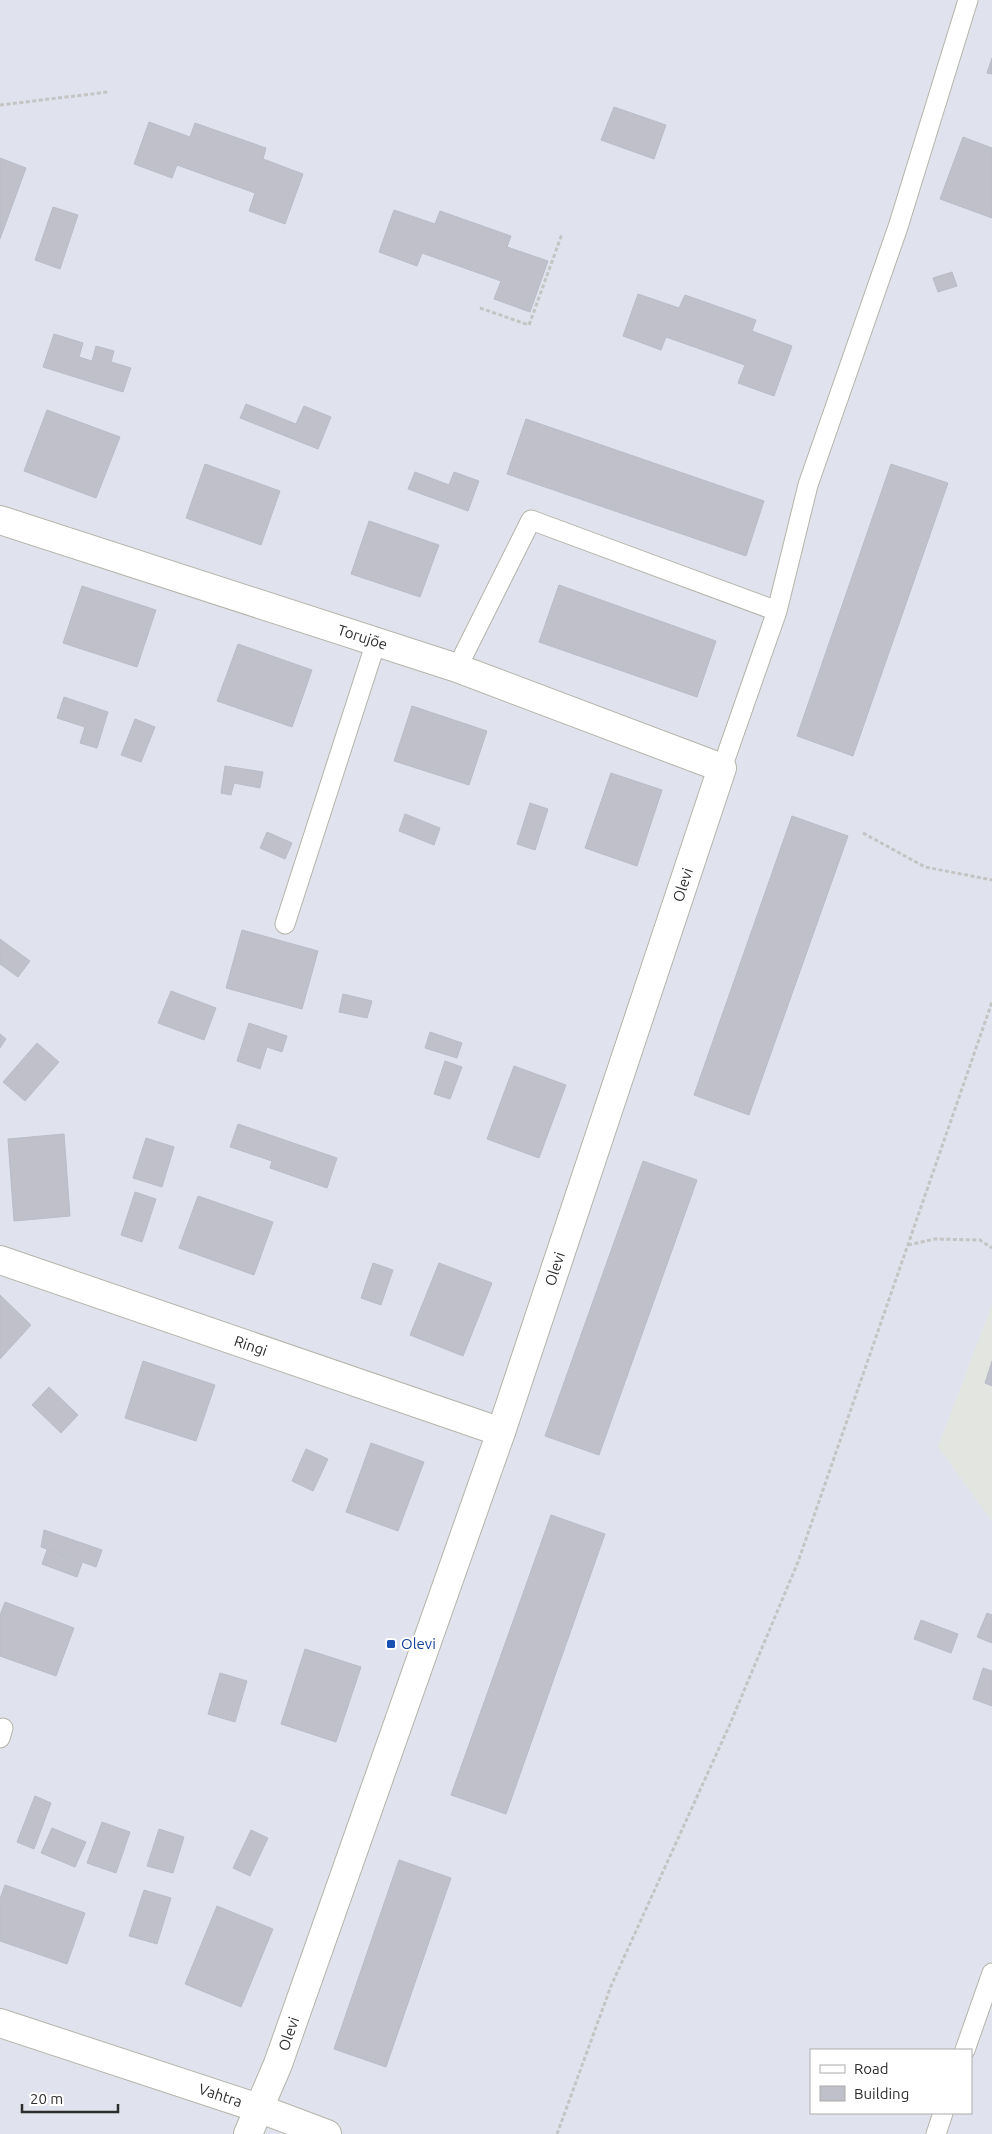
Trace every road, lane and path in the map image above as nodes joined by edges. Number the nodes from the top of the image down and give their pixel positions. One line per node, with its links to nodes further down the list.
1 (968, 0): 7 (lane)
2 (108, 92): 3 (path)
3 (0, 105)
4 (562, 234): 5 (path)
5 (480, 308)
6 (0, 520): 8 (street, Torujõe)
7 (777, 611): 9 (lane); 10 (lane)
8 (376, 642): 9 (street, Torujõe); 13 (lane)
9 (457, 668): 10 (street, Torujõe)
10 (722, 768): 18 (street, Olevi)
11 (863, 833): 12 (path)
12 (992, 880)
13 (285, 924)
14 (992, 1002): 15 (path)
15 (908, 1245): 16 (path); 26 (path)
16 (992, 1248)
17 (0, 1260): 18 (street, Ringi)
18 (501, 1432): 22 (street, Olevi)
19 (992, 1973): 21 (lane)
20 (0, 2023): 22 (street, Vahtra)
21 (965, 2049)
22 (258, 2108): 24 (street, Olevi); 25 (street, Vahtra)
23 (943, 2114): 27 (lane)
24 (248, 2134)
25 (327, 2134)
26 (556, 2134)
27 (936, 2134)

